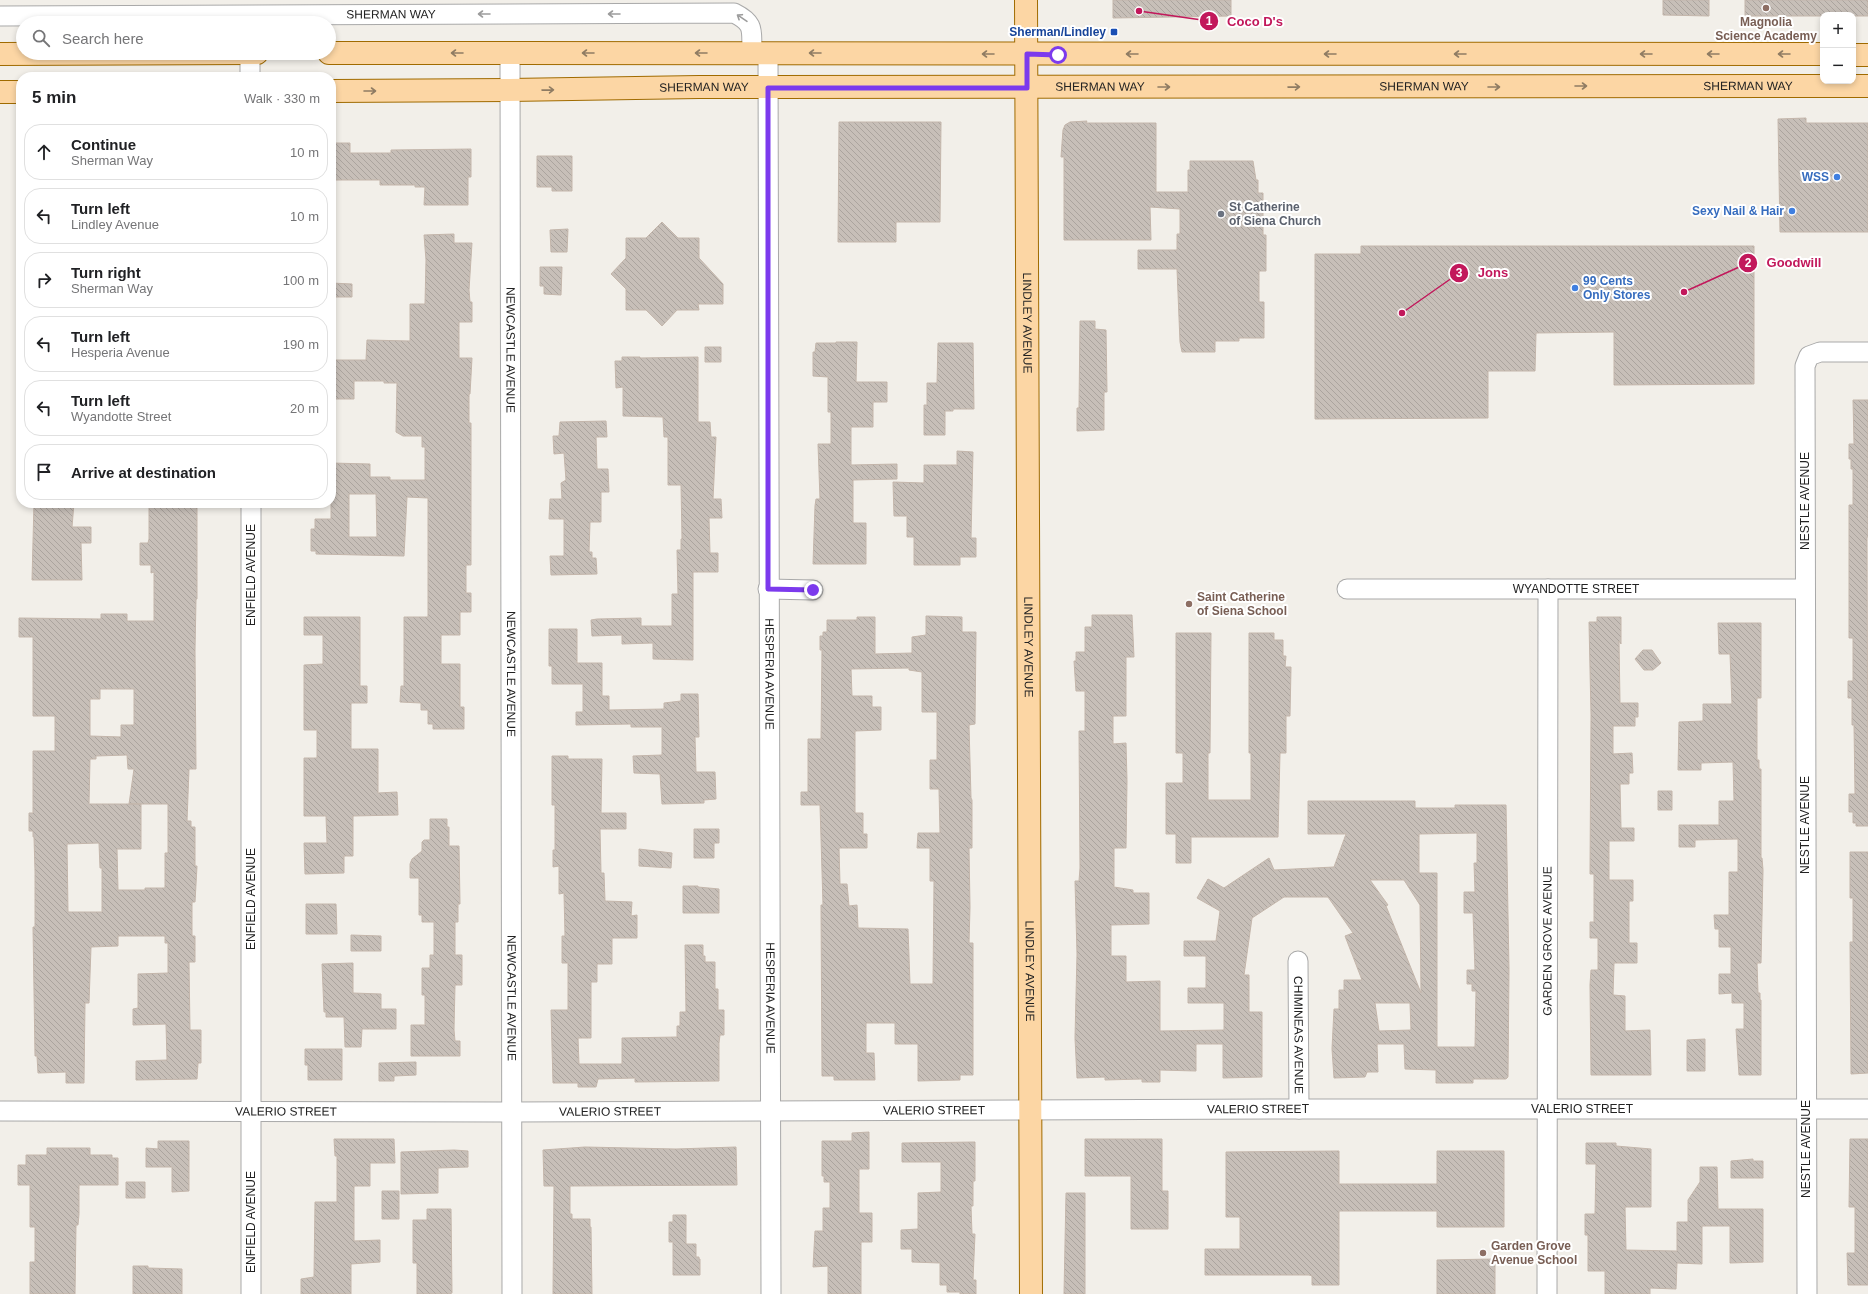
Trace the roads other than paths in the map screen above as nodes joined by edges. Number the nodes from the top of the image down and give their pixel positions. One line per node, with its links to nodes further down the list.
1 (1026, 0): 8 (main road, LINDLEY AVENUE)
2 (0, 16): 5 (street, SHERMAN WAY, one-way to 2)
3 (336, 52): 4 (main road, one-way to 3)
4 (510, 53): 5 (main road, one-way to 4); 17 (street, NEWCASTLE AVENUE)
5 (760, 53): 8 (main road, one-way to 5); 15 (street, HESPERIA AVENUE)
6 (0, 54): 7 (main road)
7 (16, 54)
8 (1027, 54): 9 (main road, one-way to 8); 16 (main road, LINDLEY AVENUE)
9 (1820, 54)
10 (1856, 55): 11 (main road)
11 (1868, 55)
12 (250, 60): 13 (street)
13 (250, 72)
14 (1868, 86): 16 (main road, SHERMAN WAY, one-way to 14)
15 (768, 88): 16 (main road, SHERMAN WAY); 17 (main road, SHERMAN WAY, one-way to 15); 25 (street, HESPERIA AVENUE)
16 (1027, 88): 33 (main road, LINDLEY AVENUE)
17 (509, 90): 18 (main road, SHERMAN WAY, one-way to 17); 37 (street, NEWCASTLE AVENUE)
18 (336, 91)
19 (0, 92): 20 (main road)
20 (16, 92)
21 (1868, 352): 24 (street, NESTLE AVENUE)
22 (251, 508): 35 (street, ENFIELD AVENUE)
23 (1548, 588): 24 (street, WYANDOTTE STREET); 26 (street, WYANDOTTE STREET); 30 (street, GARDEN GROVE AVENUE)
24 (1805, 588): 31 (street, NESTLE AVENUE)
25 (768, 589): 27 (street); 36 (street, HESPERIA AVENUE)
26 (1347, 589)
27 (813, 590)
28 (1298, 961): 29 (street, CHIMINEAS AVENUE)
29 (1299, 1109): 30 (street, VALERIO STREET); 33 (street, VALERIO STREET)
30 (1547, 1109): 31 (street, VALERIO STREET); 42 (street, GARDEN GROVE AVENUE)
31 (1806, 1109): 32 (street, VALERIO STREET); 43 (street, NESTLE AVENUE)
32 (1868, 1109)
33 (1030, 1110): 36 (street, VALERIO STREET); 41 (main road, LINDLEY AVENUE)
34 (0, 1111): 35 (street, VALERIO STREET)
35 (251, 1111): 37 (street, VALERIO STREET); 38 (street, ENFIELD AVENUE)
36 (770, 1111): 37 (street, VALERIO STREET); 40 (street, HESPERIA AVENUE)
37 (511, 1112): 39 (street, NEWCASTLE AVENUE)
38 (251, 1294)
39 (512, 1294)
40 (771, 1294)
41 (1031, 1294)
42 (1547, 1294)
43 (1807, 1294)

